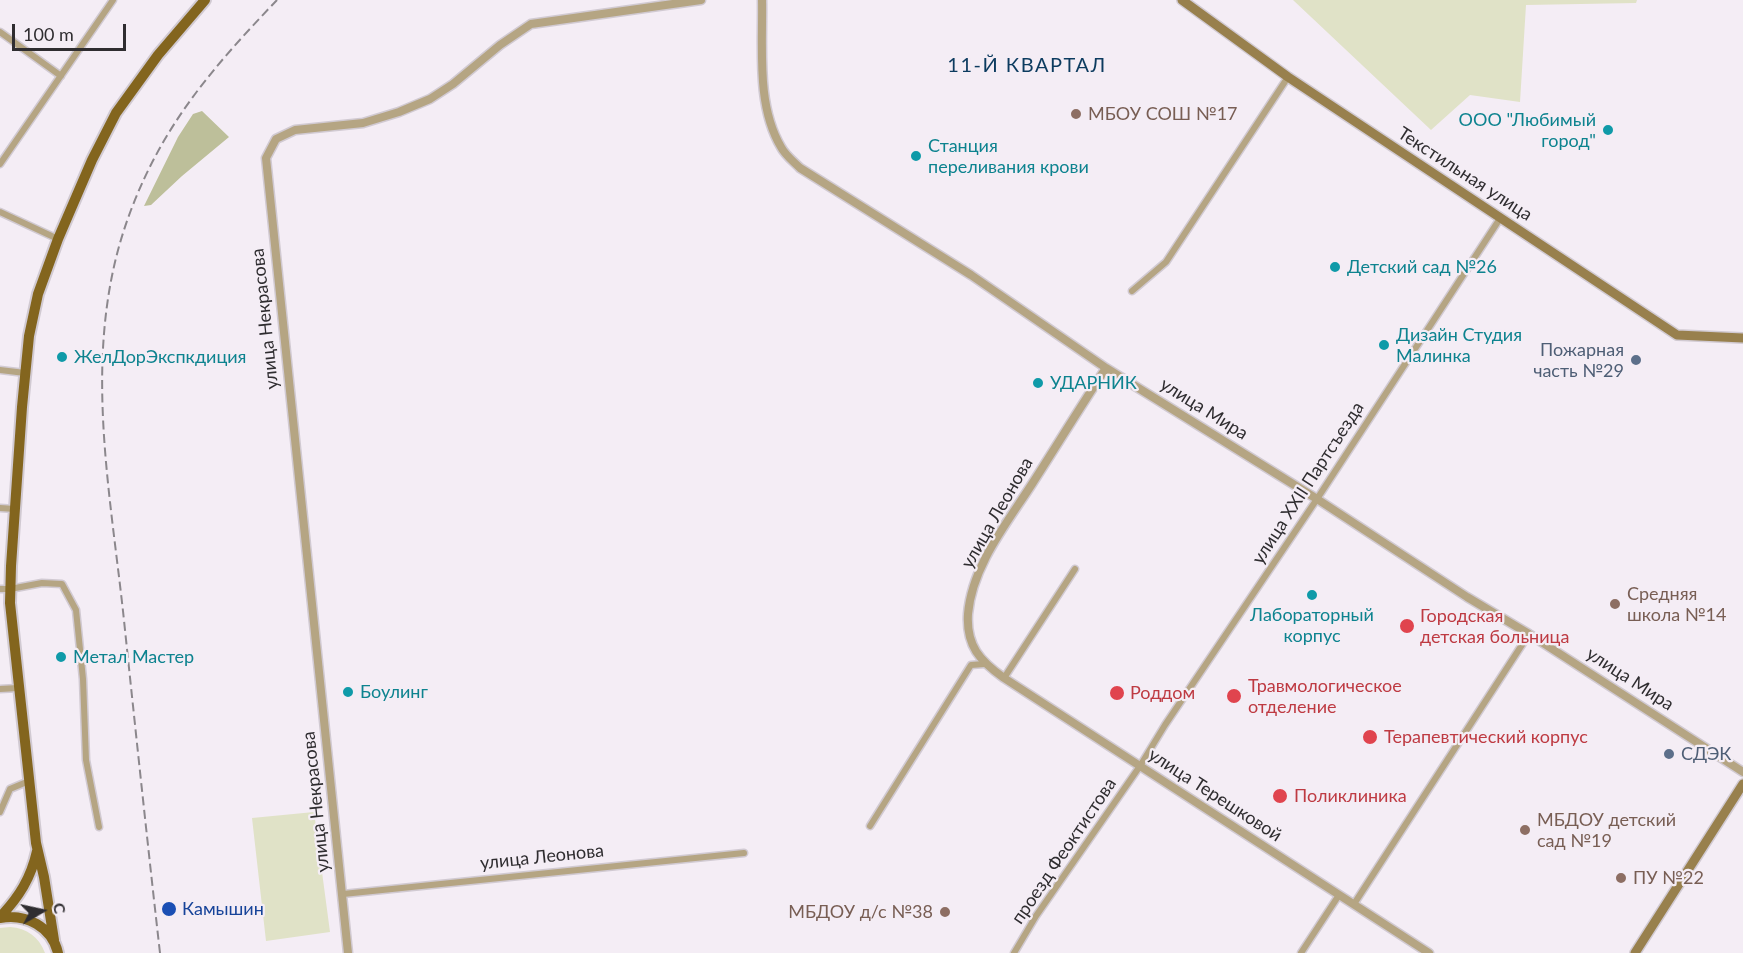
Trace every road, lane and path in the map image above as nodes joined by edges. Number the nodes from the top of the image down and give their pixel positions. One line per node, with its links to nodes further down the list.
1 (113, 0): 7 (street)
2 (205, 0): 12 (main road)
3 (701, 0): 37 (street, улица Некрасова)
4 (762, 0): 15 (street, улица Мира)
5 (1182, 0): 8 (main road, Текстильная улица)
6 (0, 32): 7 (street)
7 (61, 76): 9 (street)
8 (1288, 77): 11 (main road, Текстильная улица); 13 (street)
9 (0, 164)
10 (0, 212): 12 (street)
11 (1501, 217): 14 (main road, Текстильная улица); 18 (street, улица XXII Партсъезда)
12 (58, 239): 17 (main road)
13 (1132, 291)
14 (1743, 338)
15 (1106, 368): 18 (street, улица Мира); 24 (street, улица Леонова)
16 (0, 370): 17 (street)
17 (25, 373): 20 (main road)
18 (1317, 499): 23 (street, улица Мира); 28 (street, улица XXII Партсъезда)
19 (0, 508): 20 (street)
20 (15, 509): 22 (main road)
21 (1075, 569): 25 (street)
22 (5, 589): 26 (main road); 34 (street)
23 (1529, 634): 29 (street, улица Мира); 39 (street)
24 (984, 664): 25 (street, улица Терешковой); 33 (street)
25 (1004, 678): 28 (street, улица Терешковой)
26 (18, 688): 27 (street); 30 (main road)
27 (0, 689)
28 (1140, 766): 38 (street, улица Терешковой); 43 (street, проезд Феоктистова)
29 (1743, 772)
30 (29, 781): 32 (street); 35 (main road)
31 (1743, 784): 46 (main road)
32 (0, 812)
33 (870, 826)
34 (99, 827)
35 (37, 851): 40 (main road); 41 (main road)
36 (744, 853): 37 (street, улица Леонова)
37 (343, 894): 42 (street, улица Некрасова)
38 (1339, 895): 39 (street, улица Терешковой); 44 (street)
39 (1354, 904): 45 (street, улица Терешковой)
40 (0, 918): 41 (main road)
41 (57, 948)
42 (348, 953)
43 (1014, 953)
44 (1301, 953)
45 (1429, 953)
46 (1635, 953)

